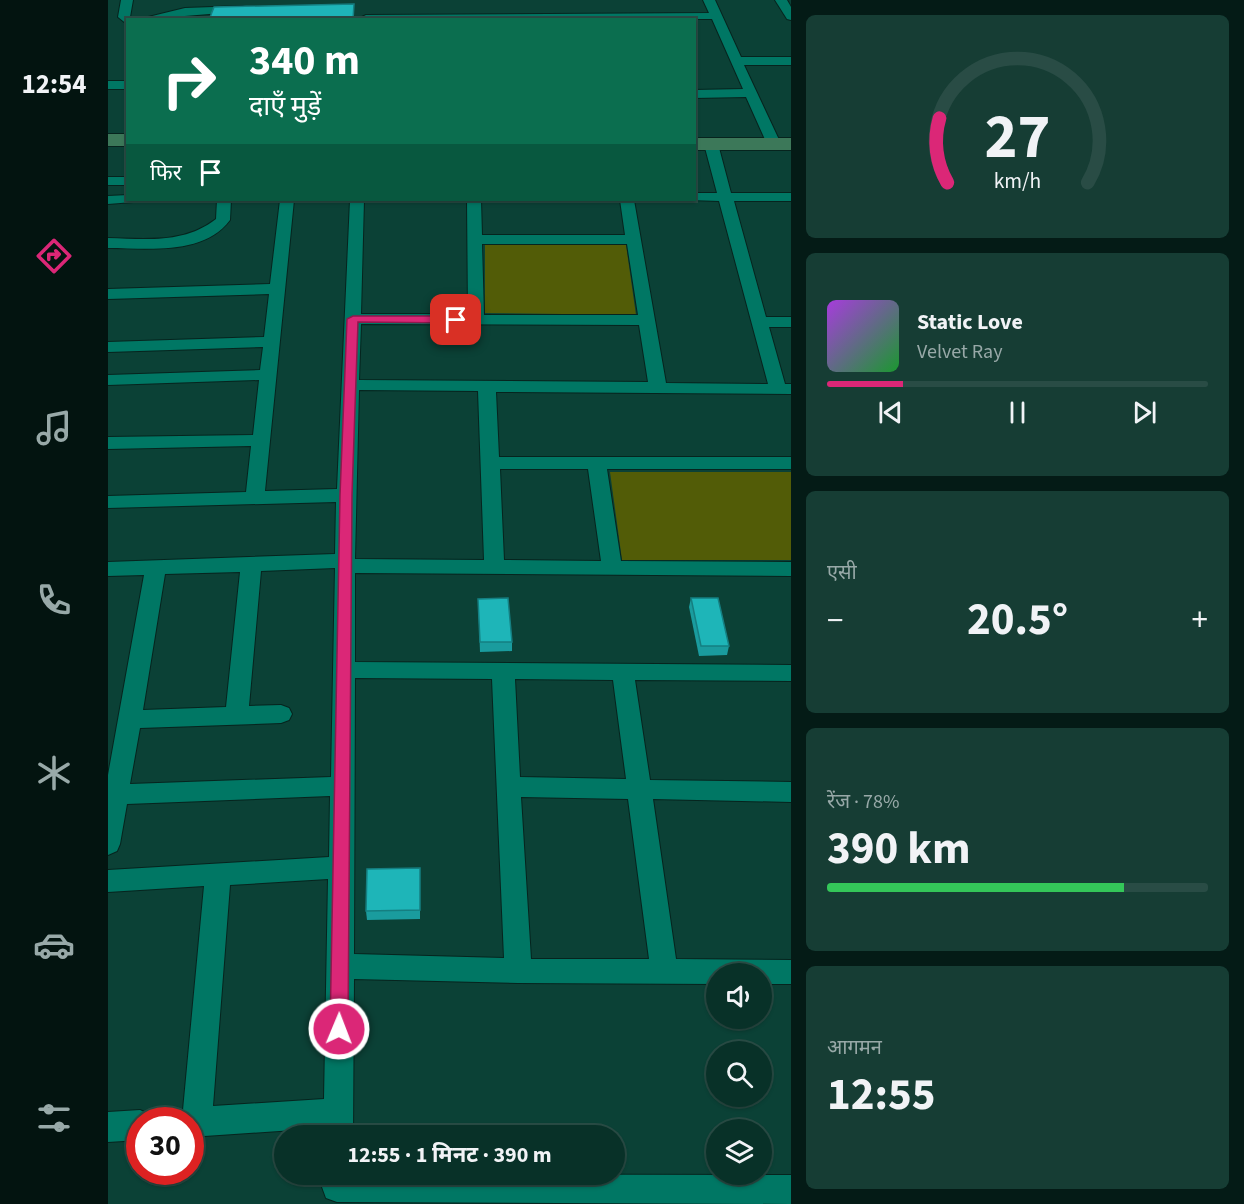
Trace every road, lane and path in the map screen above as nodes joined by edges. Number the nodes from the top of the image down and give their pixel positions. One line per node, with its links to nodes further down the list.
1 (127, 0): 17 (street)
2 (165, 0): 9 (street)
3 (709, 0): 10 (street)
4 (781, 0): 11 (street)
5 (239, 4): 6 (street); 8 (street)
6 (201, 5): 9 (street)
7 (356, 7): 13 (street)
8 (258, 8)
9 (159, 16): 12 (street)
10 (716, 16): 16 (street); 18 (street)
11 (791, 17)
12 (150, 18)
13 (366, 18)
14 (446, 18): 15 (street)
15 (500, 18): 16 (street)
16 (642, 18)
17 (124, 23)
18 (736, 61): 19 (street); 22 (street)
19 (791, 61)
20 (108, 85): 21 (street)
21 (126, 85)
22 (751, 93): 23 (street); 27 (street)
23 (696, 94)
24 (108, 140): 25 (street)
25 (126, 140)
26 (703, 144): 27 (street); 31 (street)
27 (782, 144)
28 (108, 181): 29 (street)
29 (126, 181)
30 (696, 197): 31 (street)
31 (725, 197): 32 (street); 48 (street)
32 (791, 197)
33 (126, 199): 34 (street)
34 (108, 200)
35 (224, 201): 42 (street)
36 (287, 201): 43 (street)
37 (357, 201): 45 (street)
38 (474, 201): 40 (street)
39 (627, 201): 41 (street)
40 (475, 239): 41 (street); 46 (street)
41 (634, 240): 47 (street)
42 (108, 243)
43 (277, 289): 44 (street); 50 (street)
44 (108, 294)
45 (353, 319): 46 (street); 54 (street)
46 (476, 320): 47 (street)
47 (647, 320): 56 (street)
48 (759, 322): 49 (street); 57 (street)
49 (791, 322)
50 (272, 342): 51 (street); 52 (street)
51 (108, 347)
52 (268, 375): 53 (street); 58 (street)
53 (108, 380)
54 (350, 385): 55 (street); 63 (street)
55 (487, 386): 56 (street); 60 (street)
56 (658, 388): 57 (street)
57 (784, 389)
58 (261, 440): 59 (street); 64 (street)
59 (108, 443)
60 (490, 463): 61 (street); 69 (street)
61 (597, 463): 62 (street); 70 (street)
62 (791, 463)
63 (346, 495): 64 (street); 67 (street)
64 (255, 498): 65 (street)
65 (108, 502)
66 (251, 564): 67 (street); 68 (street); 78 (street)
67 (345, 564): 69 (street); 73 (street)
68 (156, 567): 71 (street); 79 (street)
69 (494, 567): 70 (street)
70 (612, 568): 72 (street)
71 (108, 569)
72 (791, 569)
73 (344, 670): 74 (street); 80 (street)
74 (503, 671): 75 (street); 81 (street)
75 (623, 672): 76 (street); 82 (street)
76 (791, 674)
77 (281, 714): 78 (street)
78 (237, 715): 79 (street)
79 (130, 718): 84 (street)
80 (343, 786): 84 (street); 86 (street)
81 (509, 787): 82 (street); 90 (street)
82 (639, 790): 83 (street); 91 (street)
83 (791, 792)
84 (113, 794): 85 (street)
85 (108, 844)
86 (342, 867): 87 (street); 89 (street)
87 (218, 874): 88 (street); 93 (street)
88 (108, 881)
89 (340, 966): 90 (street); 95 (street)
90 (518, 970): 91 (street)
91 (664, 971): 92 (street)
92 (791, 972)
93 (195, 1107)
94 (204, 1122): 95 (street)
95 (338, 1124)
96 (126, 1126): 97 (street)
97 (108, 1127)
98 (337, 1189): 99 (street)
99 (791, 1190)

